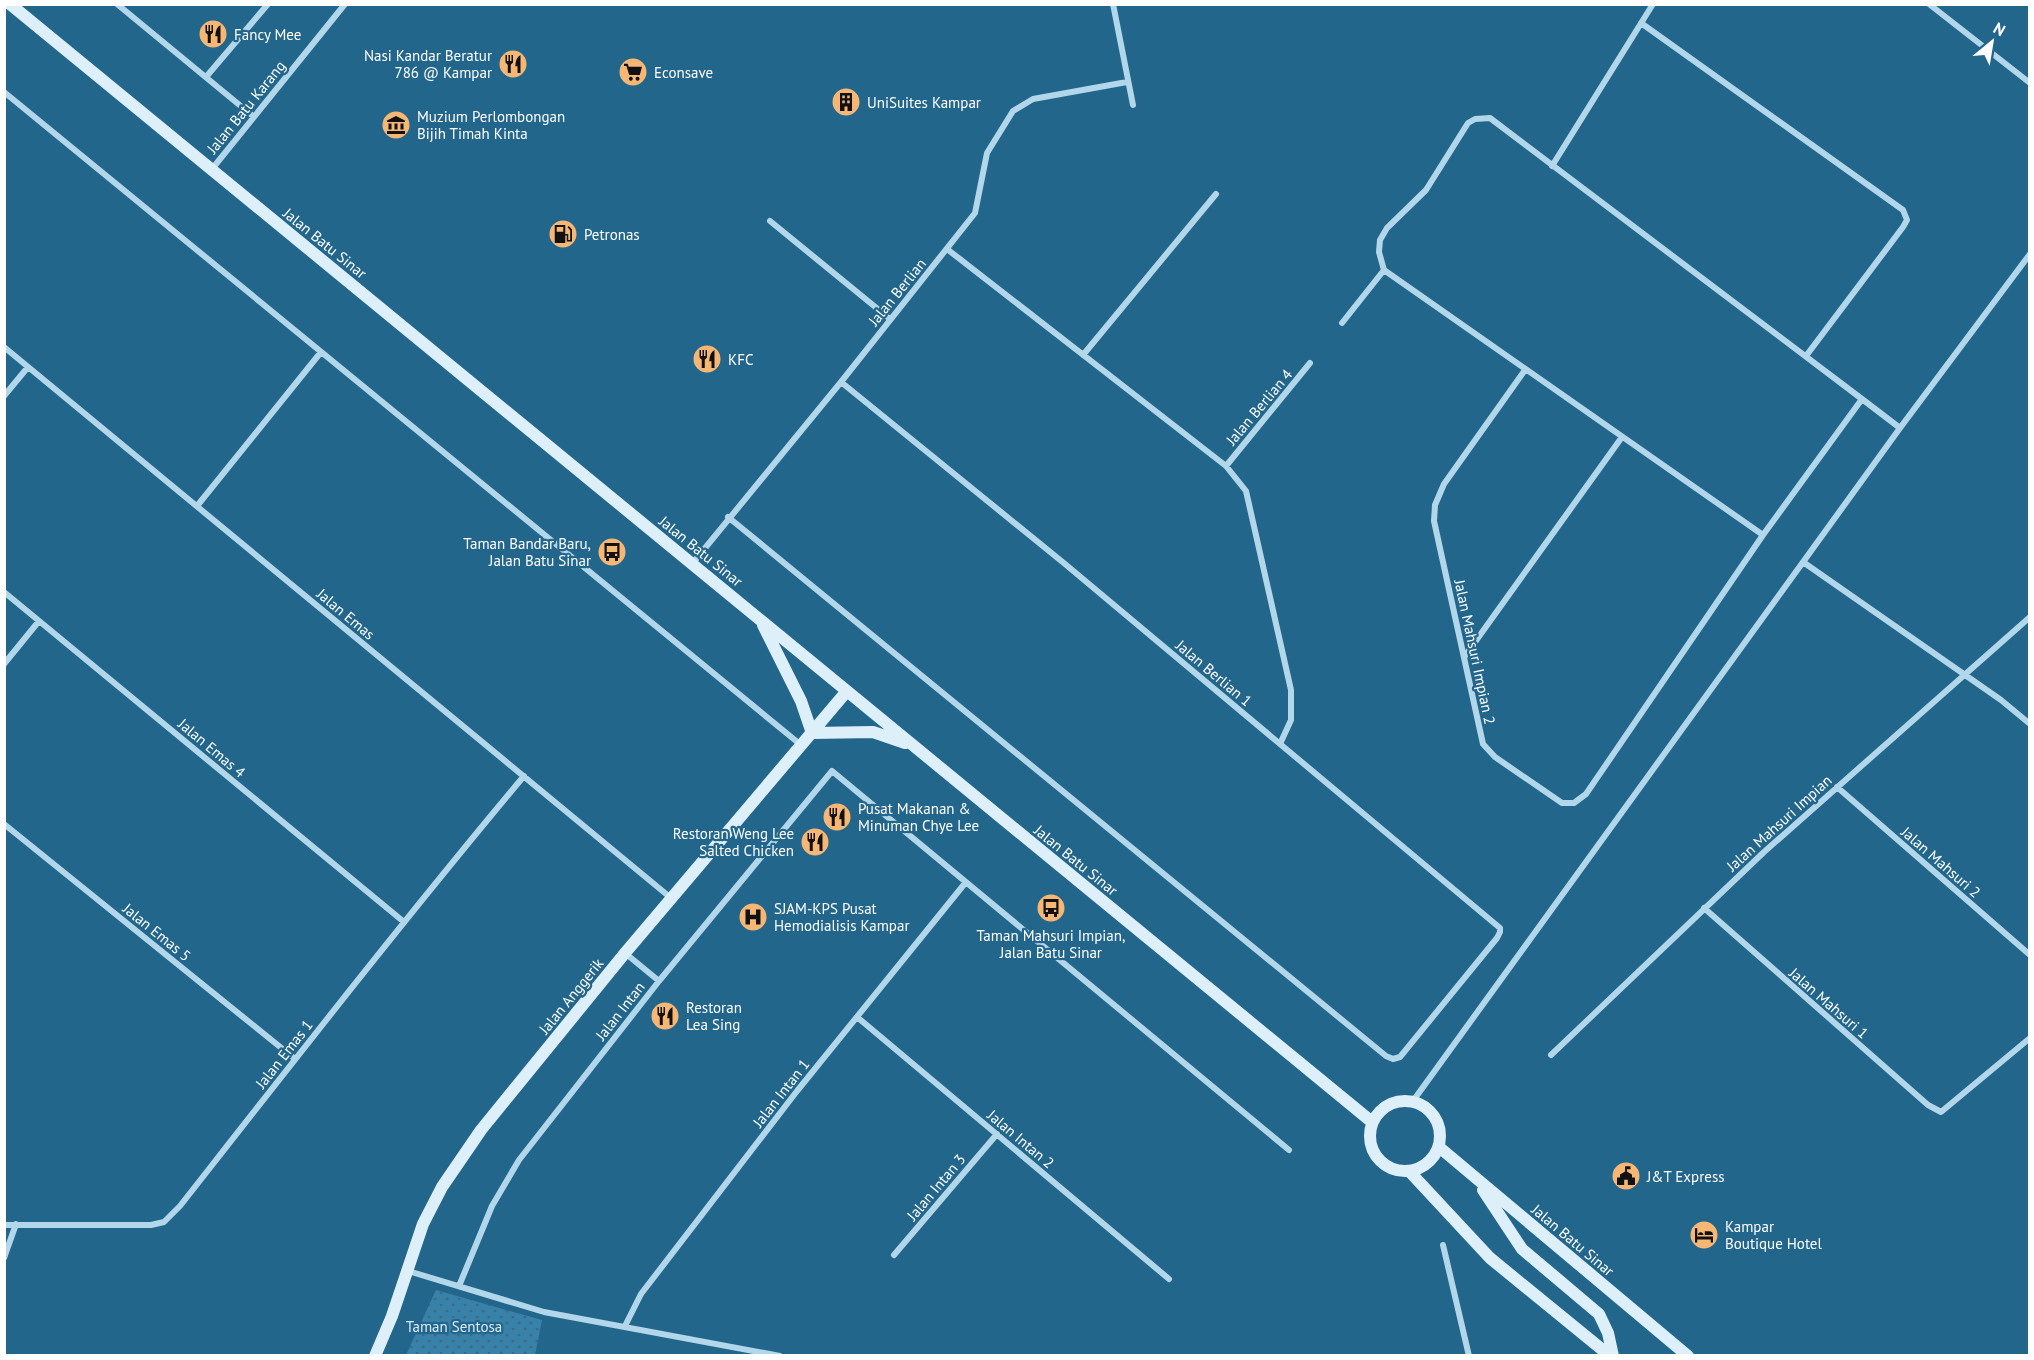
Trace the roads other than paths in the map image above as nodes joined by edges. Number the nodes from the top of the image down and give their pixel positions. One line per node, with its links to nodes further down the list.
1 (10, 4): 16 (street, Jalan Batu Sinar)
2 (268, 4): 9 (street)
3 (345, 4): 14 (street, Jalan Batu Karang)
4 (1113, 4): 10 (street)
5 (1653, 4): 8 (street)
6 (1929, 4): 11 (street)
7 (122, 6): 9 (street)
8 (1641, 23): 15 (street); 27 (street)
9 (206, 77): 14 (street)
10 (1127, 82): 13 (street); 19 (street, Jalan Berlian)
11 (2030, 83)
12 (4, 92): 25 (street)
13 (1133, 105)
14 (254, 117): 16 (street, Jalan Batu Karang)
15 (1552, 166): 21 (street); 27 (street)
16 (212, 169): 41 (street, Jalan Batu Sinar)
17 (1216, 194): 26 (street)
18 (770, 221): 22 (street)
19 (947, 249): 22 (street, Jalan Berlian); 26 (street)
20 (2030, 254): 34 (street)
21 (1384, 270): 23 (street); 30 (street)
22 (890, 319): 31 (street, Jalan Berlian)
23 (1342, 323)
24 (4, 347): 29 (street, Jalan Emas)
25 (321, 352): 37 (street); 53 (street)
26 (1083, 355): 36 (street)
27 (1806, 356): 33 (street)
28 (1310, 363): 36 (street, Jalan Berlian 4)
29 (28, 367): 32 (street); 37 (street, Jalan Emas)
30 (1526, 370): 35 (street); 46 (street, Jalan Mahsuri Impian 2)
31 (841, 382): 38 (street, Jalan Berlian); 52 (street, Jalan Berlian 1)
32 (4, 396)
33 (1862, 399): 34 (street); 39 (street, Jalan Mahsuri Impian 2)
34 (1900, 428): 40 (street)
35 (1622, 437): 39 (street); 46 (street)
36 (1226, 466): 52 (street)
37 (197, 506): 55 (street, Jalan Emas)
38 (728, 517): 41 (street, Jalan Berlian); 52 (street, Jalan Berlian 1)
39 (1764, 535): 46 (street, Jalan Mahsuri Impian 2)
40 (1803, 562): 48 (street); 69 (street)
41 (692, 564): 44 (street, Jalan Batu Sinar)
42 (4, 592): 45 (street, Jalan Emas 4)
43 (2030, 617): 48 (street, Jalan Mahsuri Impian)
44 (759, 619): 49 (street, Jalan Batu Sinar); 51 (street)
45 (39, 621): 47 (street); 61 (street, Jalan Emas 4)
46 (1465, 656)
47 (4, 664)
48 (1962, 675): 50 (street); 56 (street, Jalan Mahsuri Impian)
49 (847, 691): 51 (street, Jalan Anggerik); 54 (street, Jalan Batu Sinar)
50 (2030, 724)
51 (812, 733): 53 (street, Jalan Anggerik); 54 (street)
52 (1280, 744)
53 (801, 745): 59 (street, Jalan Anggerik)
54 (914, 746): 70 (street, Jalan Batu Sinar)
55 (524, 776): 59 (street, Jalan Emas); 61 (street, Jalan Emas 1)
56 (1837, 787): 60 (street, Jalan Mahsuri Impian); 63 (street, Jalan Mahsuri 2)
57 (4, 824): 68 (street, Jalan Emas 5)
58 (966, 882): 64 (street, Jalan Intan); 65 (street, Jalan Intan 1); 73 (street)
59 (671, 898): 62 (street, Jalan Anggerik)
60 (1704, 908): 66 (street, Jalan Mahsuri 1); 67 (street, Jalan Mahsuri Impian)
61 (405, 922): 68 (street, Jalan Emas 1)
62 (625, 953): 64 (street); 81 (street, Jalan Anggerik)
63 (2030, 955)
64 (659, 981): 83 (street, Jalan Intan)
65 (857, 1017): 71 (street, Jalan Intan 2); 84 (street, Jalan Intan 1)
66 (2030, 1038)
67 (1551, 1055)
68 (295, 1059): 76 (street, Jalan Emas 1)
69 (1413, 1101): 70 (street); 72 (street)
70 (1372, 1122): 74 (street)
71 (997, 1134): 79 (street, Jalan Intan 3); 82 (street, Jalan Intan 2)
72 (1439, 1147): 74 (street); 75 (street, Jalan Batu Sinar)
73 (1289, 1150)
74 (1409, 1171): 89 (street)
75 (1476, 1179): 85 (street, Jalan Batu Sinar); 89 (street)
76 (16, 1224): 77 (street, Jalan Emas 1); 80 (street)
77 (4, 1225)
78 (1443, 1245): 88 (street)
79 (894, 1255)
80 (4, 1258)
81 (408, 1271): 83 (street); 86 (street, Jalan Anggerik)
82 (1169, 1279)
83 (459, 1286): 84 (street)
84 (625, 1326): 87 (street)
85 (1670, 1340): 90 (street); 91 (street, Jalan Batu Sinar)
86 (375, 1356)
87 (780, 1356)
88 (1469, 1356)
89 (1611, 1356)
90 (1668, 1356)
91 (1688, 1356)

